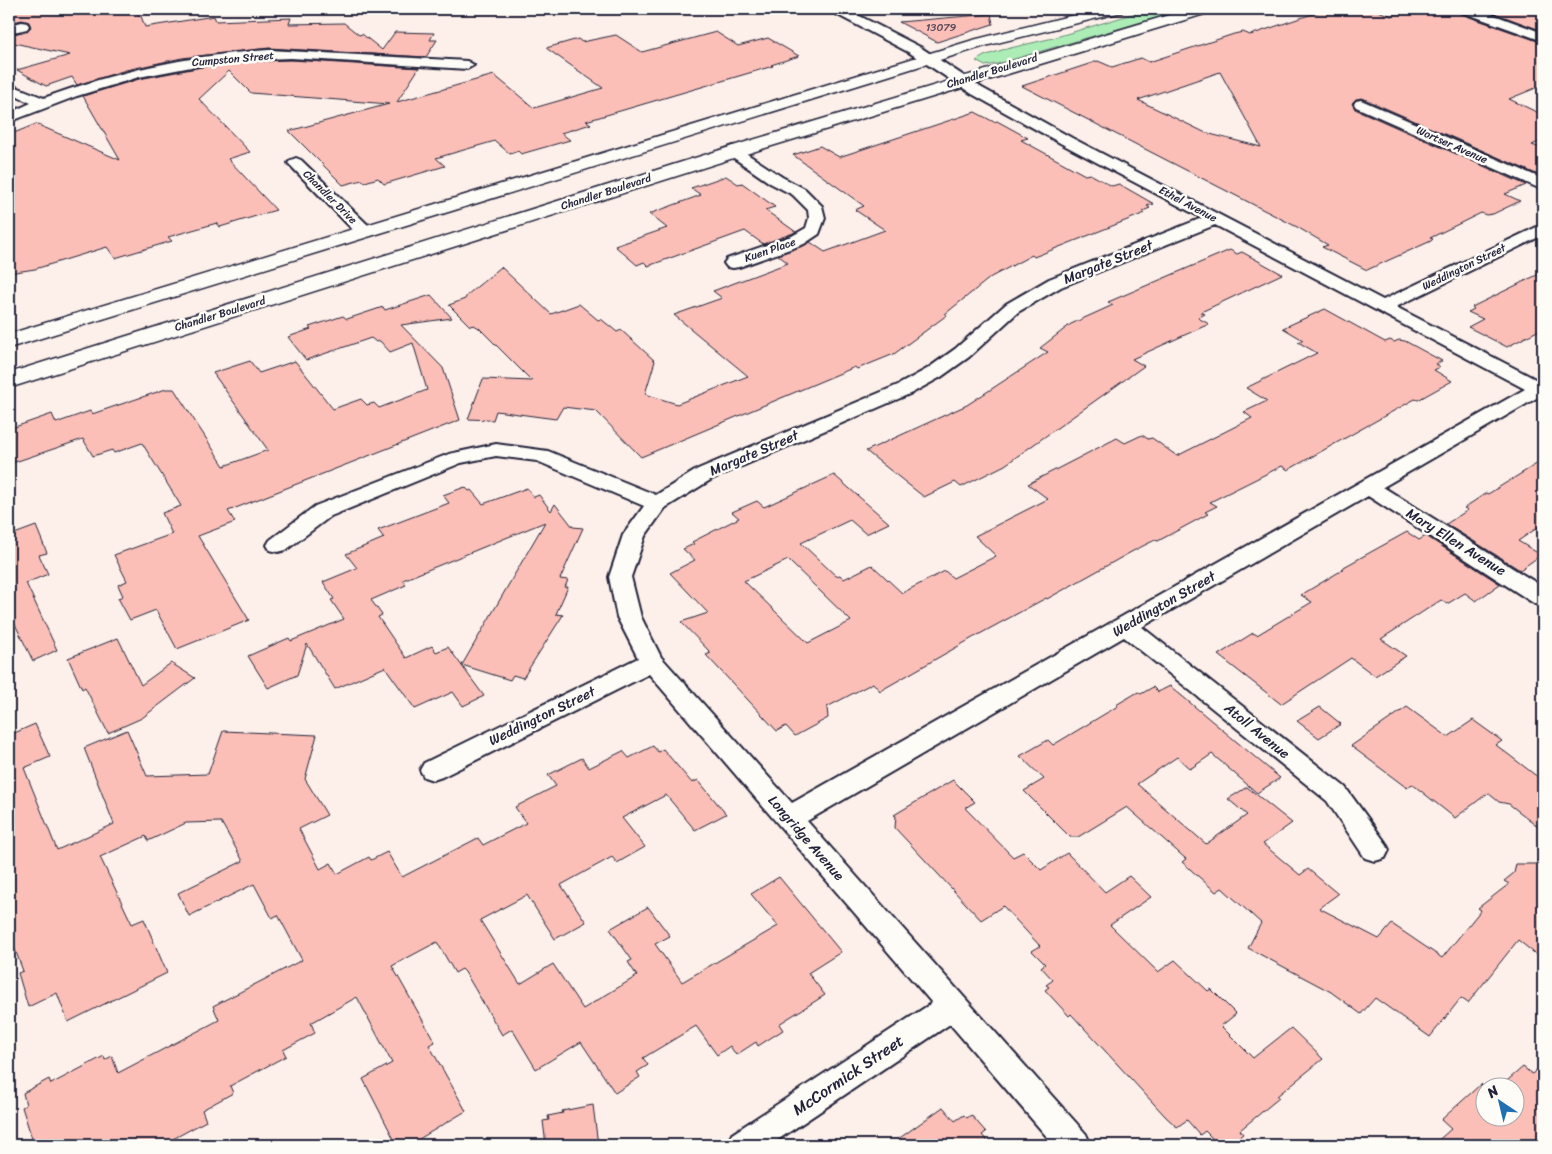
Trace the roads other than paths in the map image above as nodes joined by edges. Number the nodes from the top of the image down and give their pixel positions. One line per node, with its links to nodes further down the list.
1 (837, 9): 6 (street, Ethel Avenue)
2 (1116, 9): 6 (street)
3 (1205, 9): 8 (street, Chandler Boulevard)
4 (1467, 9): 5 (street)
5 (1543, 37)
6 (927, 59): 8 (street, Ethel Avenue); 13 (street)
7 (467, 65): 10 (street, Cumpston Street)
8 (960, 81): 14 (street, Chandler Boulevard); 18 (street, Ethel Avenue)
9 (9, 88): 10 (street)
10 (42, 103): 12 (street, Cumpston Street)
11 (1361, 104): 17 (street, Wortser Avenue)
12 (9, 118)
13 (640, 147): 16 (street); 20 (street)
14 (733, 151): 16 (street, Chandler Boulevard); 21 (street, Kuen Place)
15 (296, 163): 20 (street, Chandler Drive)
16 (673, 170): 23 (street, Chandler Boulevard)
17 (1543, 185)
18 (1215, 219): 24 (street, Ethel Avenue); 29 (street, Margate Street)
19 (1543, 228): 24 (street, Weddington Street)
20 (364, 231): 22 (street)
21 (733, 263)
22 (246, 268): 23 (street); 25 (street)
23 (270, 298): 26 (street, Chandler Boulevard)
24 (1384, 306): 27 (street, Ethel Avenue)
25 (9, 341)
26 (9, 381)
27 (1541, 390): 28 (street, Weddington Street)
28 (1368, 487): 31 (street, Mary Ellen Avenue); 32 (street, Weddington Street)
29 (657, 503): 30 (street); 33 (street, Longridge Avenue)
30 (278, 545)
31 (1543, 598)
32 (1126, 626): 35 (street, Weddington Street); 36 (street, Atoll Avenue)
33 (652, 662): 34 (street, Weddington Street); 35 (street, Longridge Avenue)
34 (433, 770)
35 (789, 818): 37 (street, Longridge Avenue)
36 (1375, 850)
37 (952, 1005): 38 (street, McCormick Street); 39 (street, Longridge Avenue)
38 (743, 1145)
39 (1075, 1145)

